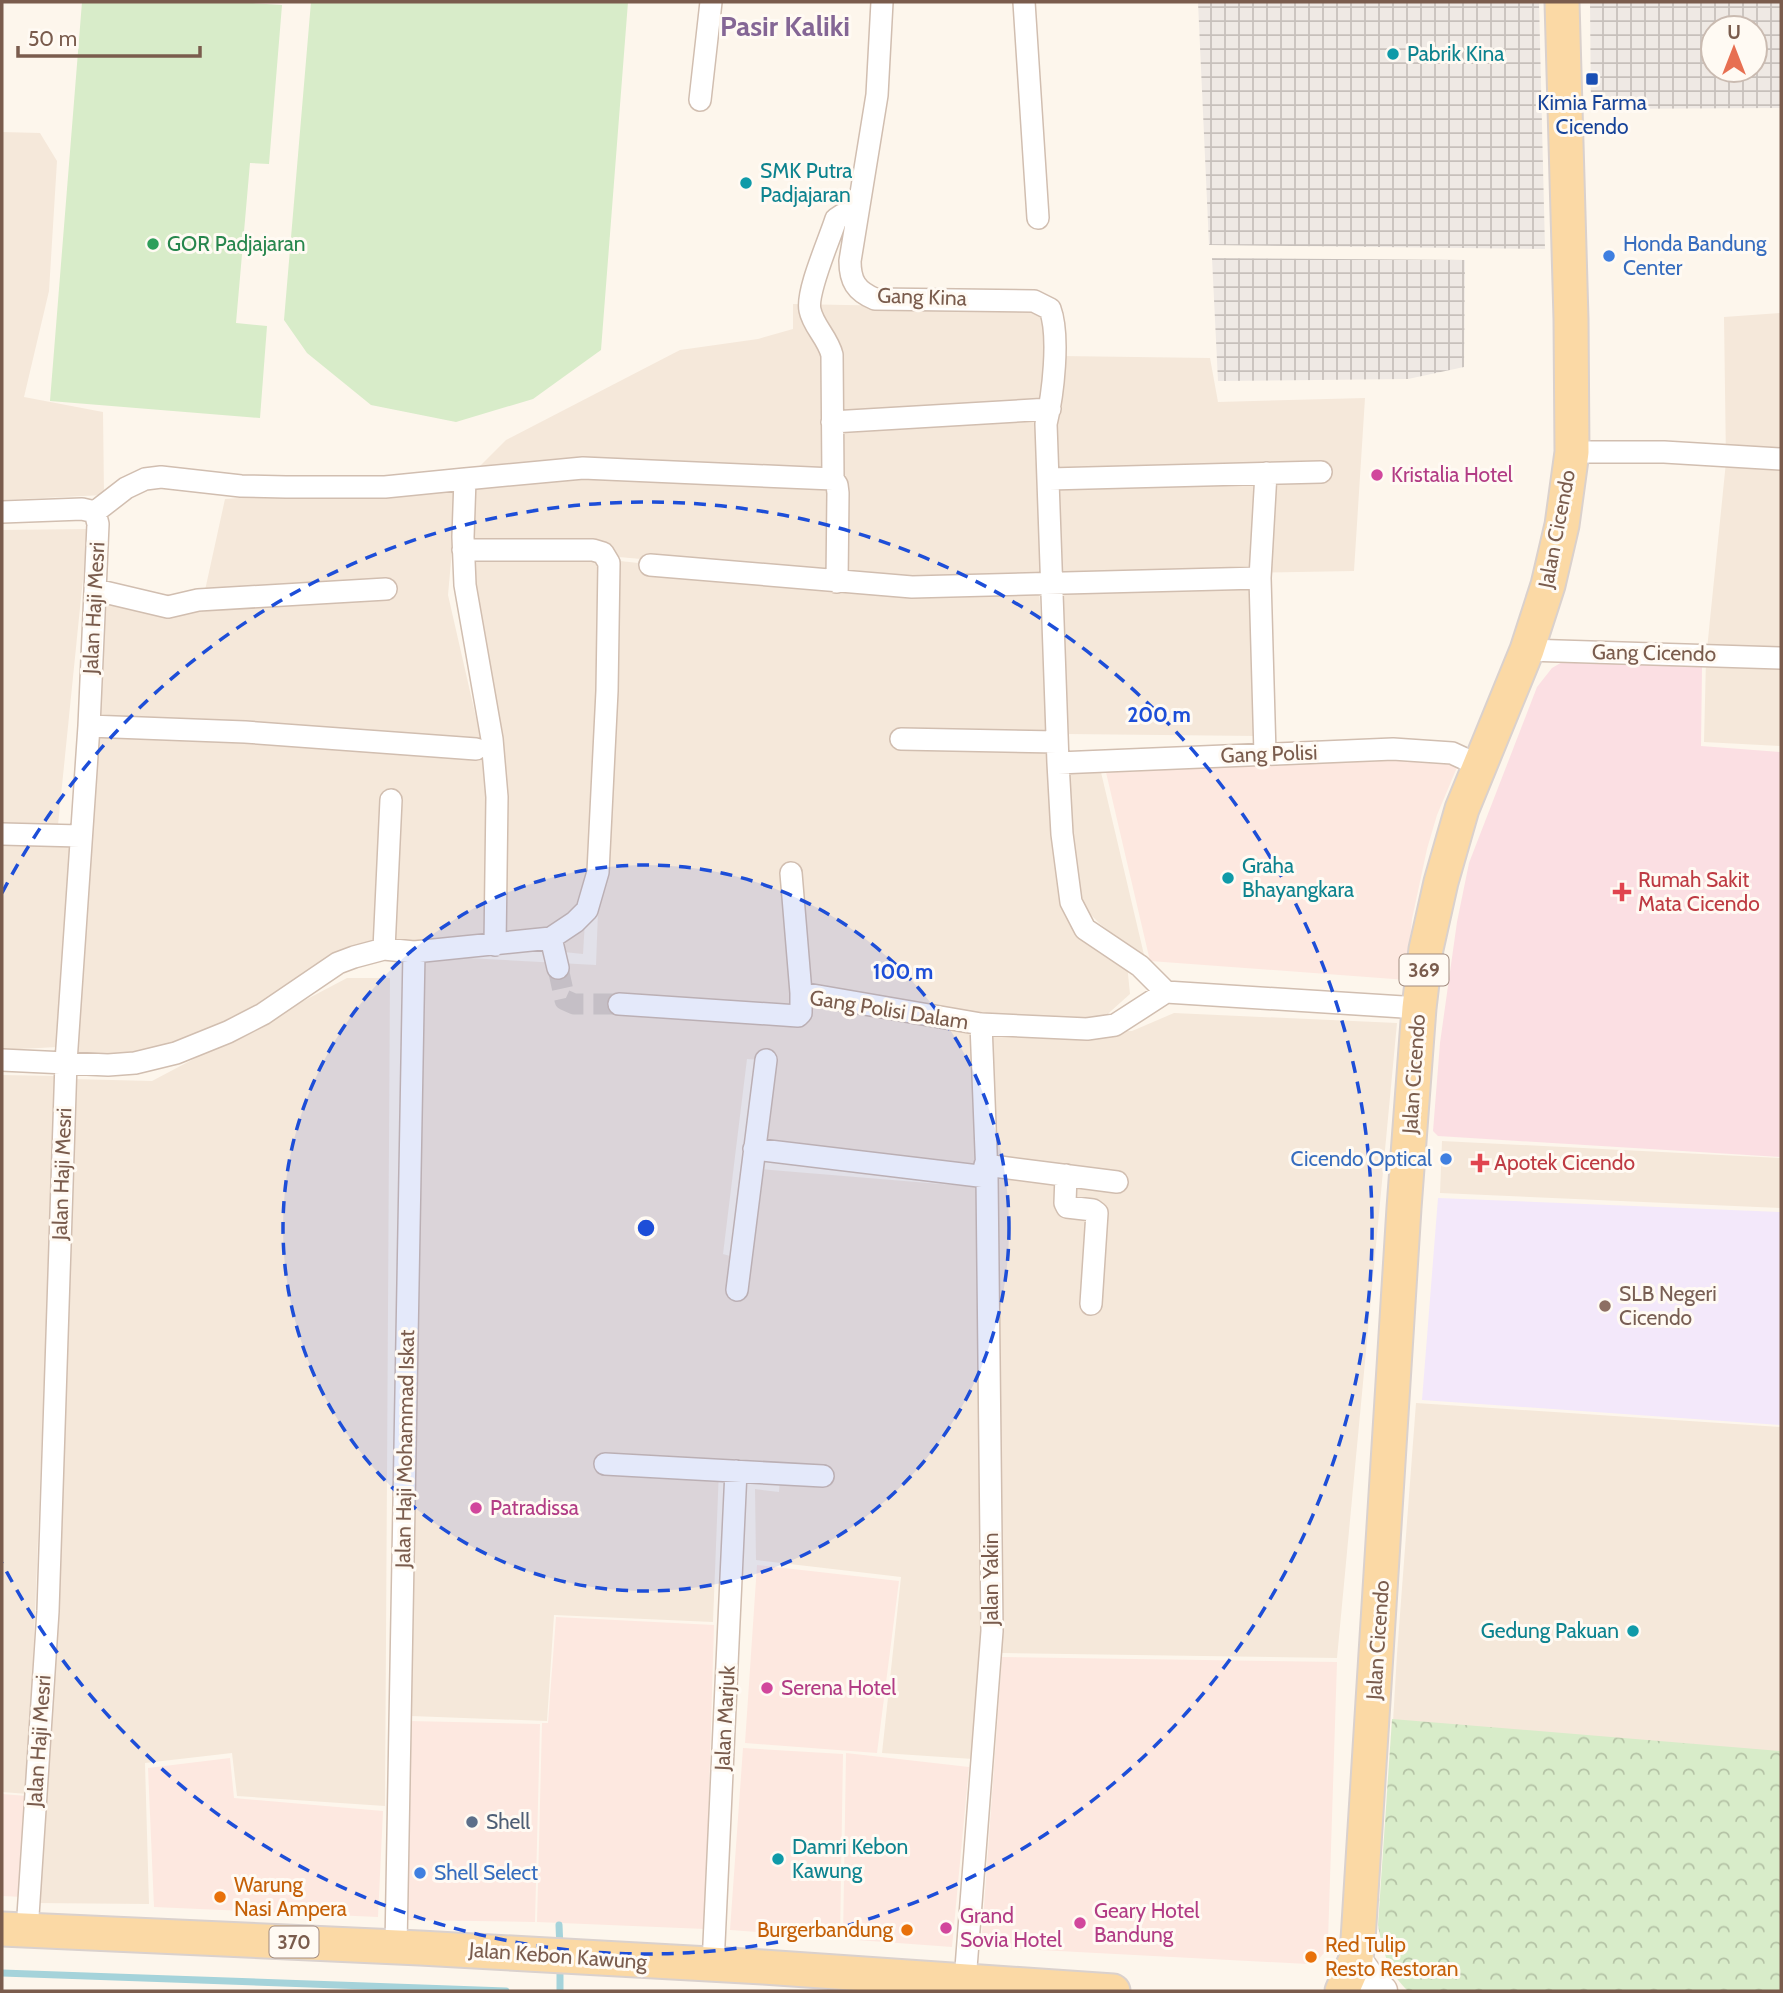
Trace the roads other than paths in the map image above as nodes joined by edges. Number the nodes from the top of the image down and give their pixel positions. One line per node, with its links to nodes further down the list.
1 (710, 2): 5 (street)
2 (882, 2): 6 (street, Gang Kina)
3 (1024, 2): 7 (street)
4 (1562, 2): 10 (main road, Jalan Cicendo / 369)
5 (700, 100)
6 (858, 212): 8 (street, Gang Kina); 9 (street)
7 (1038, 218)
8 (1050, 410): 9 (street); 16 (street)
9 (832, 422): 15 (street)
10 (1572, 452): 11 (street); 26 (main road, Jalan Cicendo / 369)
11 (1781, 459)
12 (1321, 472): 13 (street)
13 (1266, 473): 16 (street); 21 (street)
14 (465, 479): 15 (street); 18 (street); 19 (street)
15 (832, 479): 22 (street)
16 (1049, 479): 23 (street)
17 (2, 512): 18 (street, Jalan Haji Mesri)
18 (96, 512): 25 (street, Jalan Haji Mesri)
19 (463, 550): 38 (street); 39 (street)
20 (650, 565): 22 (street)
21 (1260, 578): 23 (street); 32 (street)
22 (837, 582): 23 (street)
23 (1053, 584): 31 (street)
24 (386, 589): 25 (street)
25 (96, 590): 28 (street, Jalan Haji Mesri)
26 (1527, 650): 27 (street, Gang Cicendo); 33 (main road, Jalan Cicendo / 369)
27 (1781, 658)
28 (89, 726): 30 (street); 36 (street, Jalan Haji Mesri)
29 (901, 739): 31 (street, Gang Polisi)
30 (476, 749)
31 (1057, 752): 32 (street, Gang Polisi); 43 (street)
32 (1265, 754): 33 (street, Gang Polisi)
33 (1478, 765): 46 (main road, Jalan Cicendo / 369)
34 (391, 800): 40 (street)
35 (2, 834): 36 (street)
36 (80, 836): 50 (street, Jalan Haji Mesri)
37 (791, 873): 44 (street)
38 (551, 938): 39 (street); 42 (street)
39 (495, 945): 41 (street)
40 (384, 948): 41 (street); 50 (street)
41 (414, 952): 61 (street, Jalan Haji Mohammad Iskat)
42 (558, 968)
43 (1166, 992): 46 (street); 47 (street, Gang Polisi Dalam)
44 (801, 993): 45 (street, Gang Polisi Dalam); 47 (street, Gang Polisi Dalam)
45 (619, 1004)
46 (1419, 1008): 62 (main road, Jalan Cicendo / 369)
47 (981, 1024): 52 (street, Jalan Yakin)
48 (2, 1060): 50 (street)
49 (766, 1060): 51 (street)
50 (66, 1062): 60 (street, Jalan Haji Mesri)
51 (754, 1149): 52 (street); 55 (street)
52 (986, 1171): 53 (street); 64 (street, Jalan Yakin)
53 (1066, 1175): 54 (street); 56 (street)
54 (1117, 1182)
55 (737, 1290)
56 (1091, 1304)
57 (605, 1464): 58 (street)
58 (736, 1471): 59 (street); 63 (street, Jalan Marjuk)
59 (822, 1476)
60 (14, 1930): 61 (main road, Jalan Kebon Kawung / 370)
61 (396, 1946): 63 (main road, Jalan Kebon Kawung / 370)
62 (1356, 1959): 66 (main road, Jalan Cicendo / 369); 67 (main road)
63 (713, 1965): 64 (main road, Jalan Kebon Kawung / 370)
64 (965, 1981): 65 (main road, Jalan Kebon Kawung / 370)
65 (1113, 1991)
66 (1342, 1991)
67 (1382, 1991)

